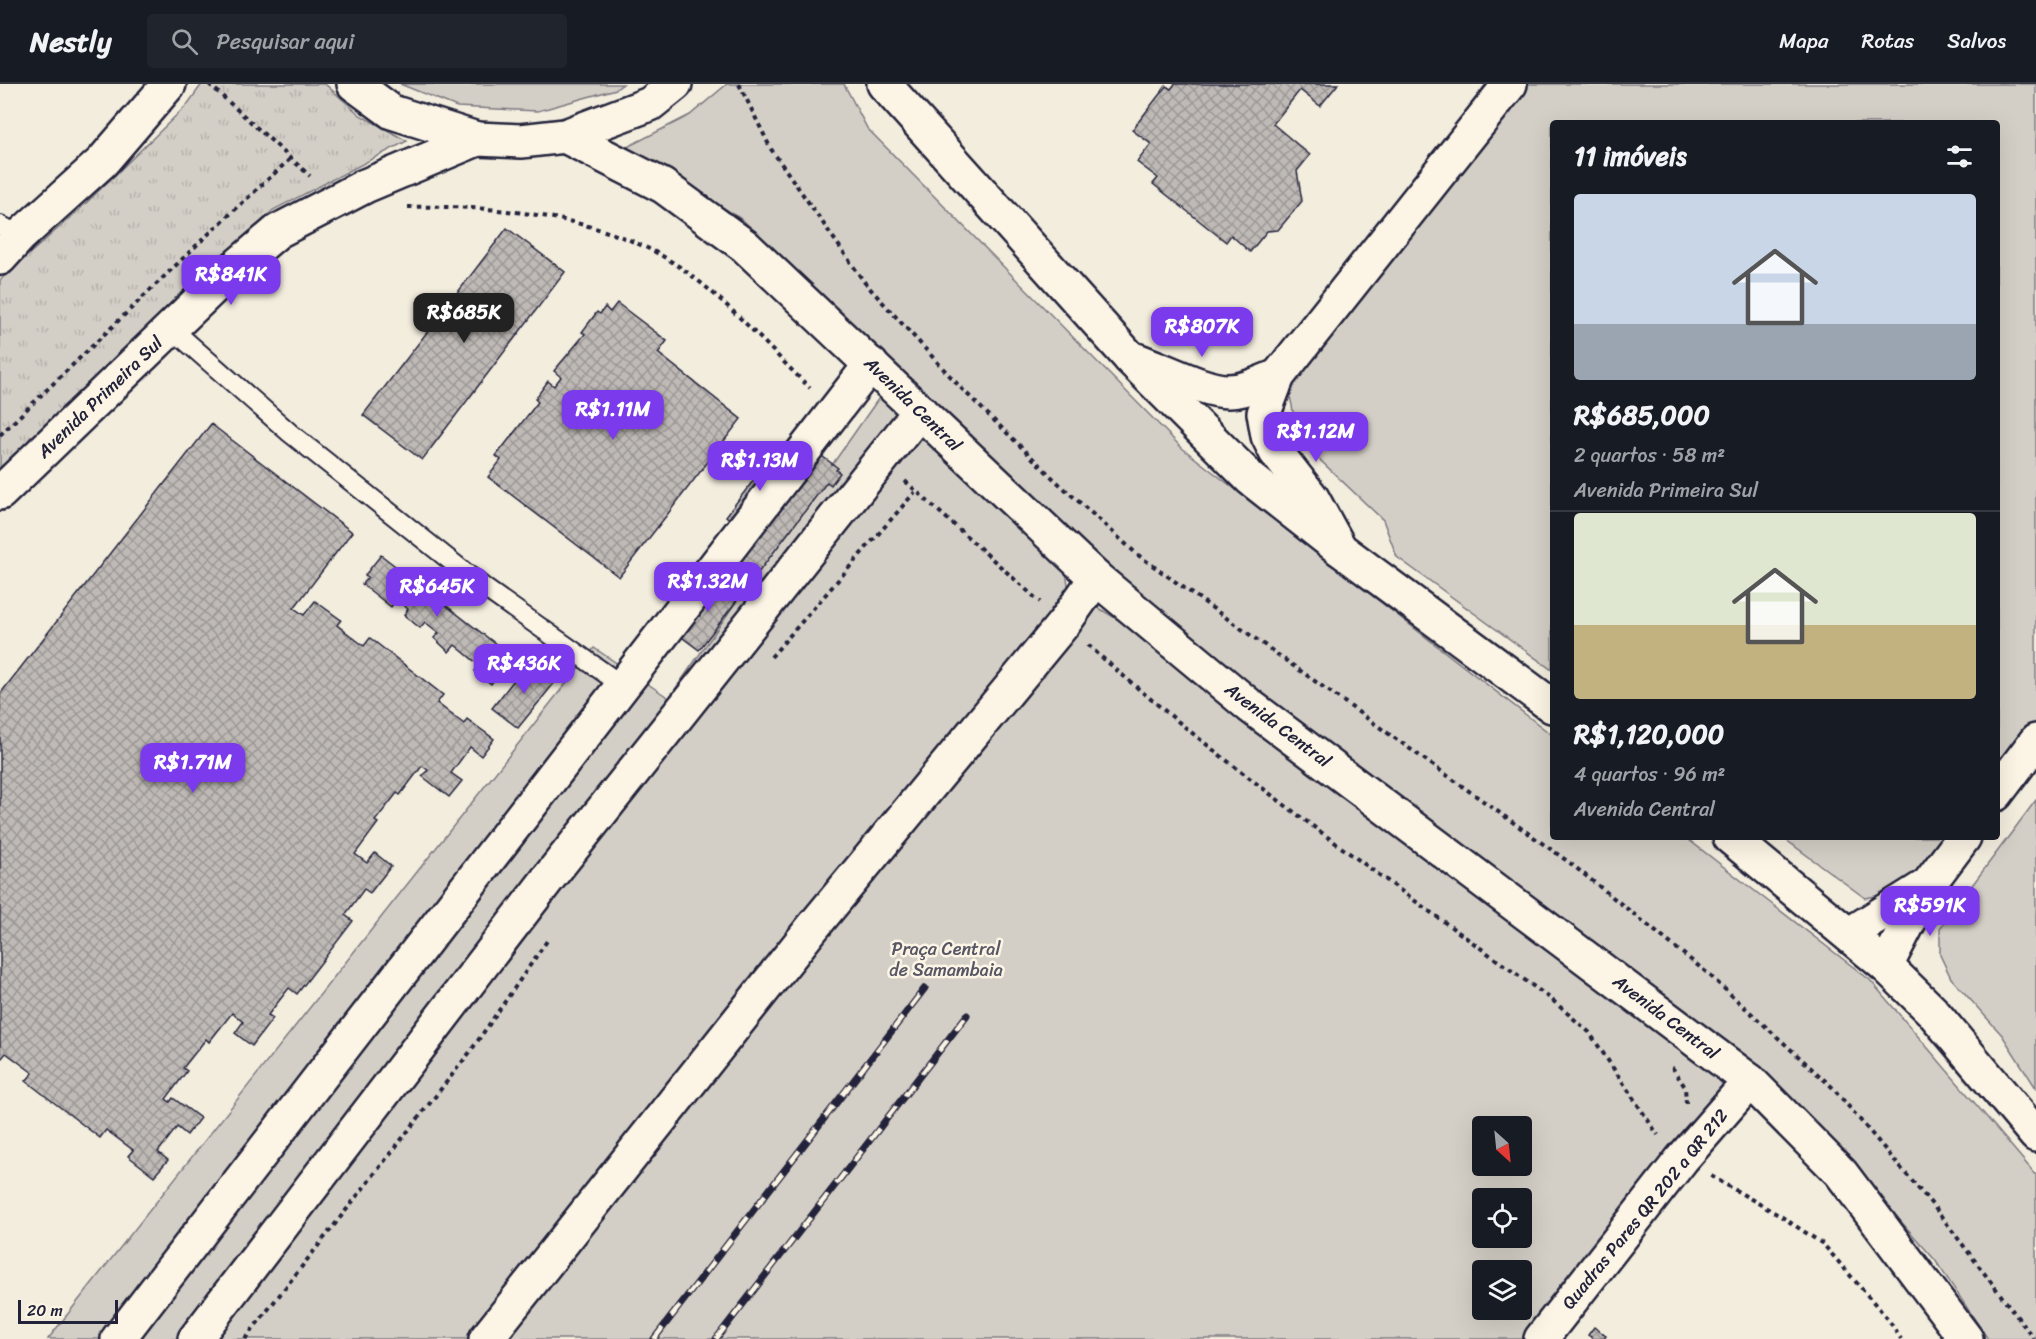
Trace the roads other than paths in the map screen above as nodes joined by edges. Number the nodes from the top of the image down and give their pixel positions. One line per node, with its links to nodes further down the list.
1 (169, 84): 8 (street)
2 (354, 84): 7 (street)
3 (675, 84): 6 (street)
4 (884, 84): 10 (street)
5 (1510, 84): 12 (street)
6 (566, 136): 7 (street); 11 (street, Avenida Central)
7 (477, 139): 9 (street, Avenida Primeira Sul)
8 (7, 240)
9 (171, 328): 14 (street, Avenida Primeira Sul); 17 (lane)
10 (1130, 357): 12 (street); 15 (street)
11 (871, 363): 13 (street, Avenida Central); 17 (street)
12 (1278, 376): 15 (street)
13 (920, 411): 16 (street, Avenida Central); 29 (street)
14 (0, 493)
15 (1340, 549): 18 (street)
16 (1096, 578): 26 (street, Avenida Central); 30 (street)
17 (623, 686): 28 (street)
18 (1550, 705)
19 (2036, 741): 20 (street)
20 (2000, 789)
21 (1734, 840): 24 (street)
22 (1962, 840): 23 (street)
23 (1928, 885): 24 (street); 25 (street)
24 (1850, 934): 25 (street)
25 (1886, 966): 27 (street)
26 (1750, 1081): 31 (street, Quadras Pares QR 202 a QR 212); 32 (street, Avenida Central)
27 (2036, 1135)
28 (117, 1339)
29 (195, 1339)
30 (486, 1339)
31 (1541, 1339)
32 (1966, 1339)

